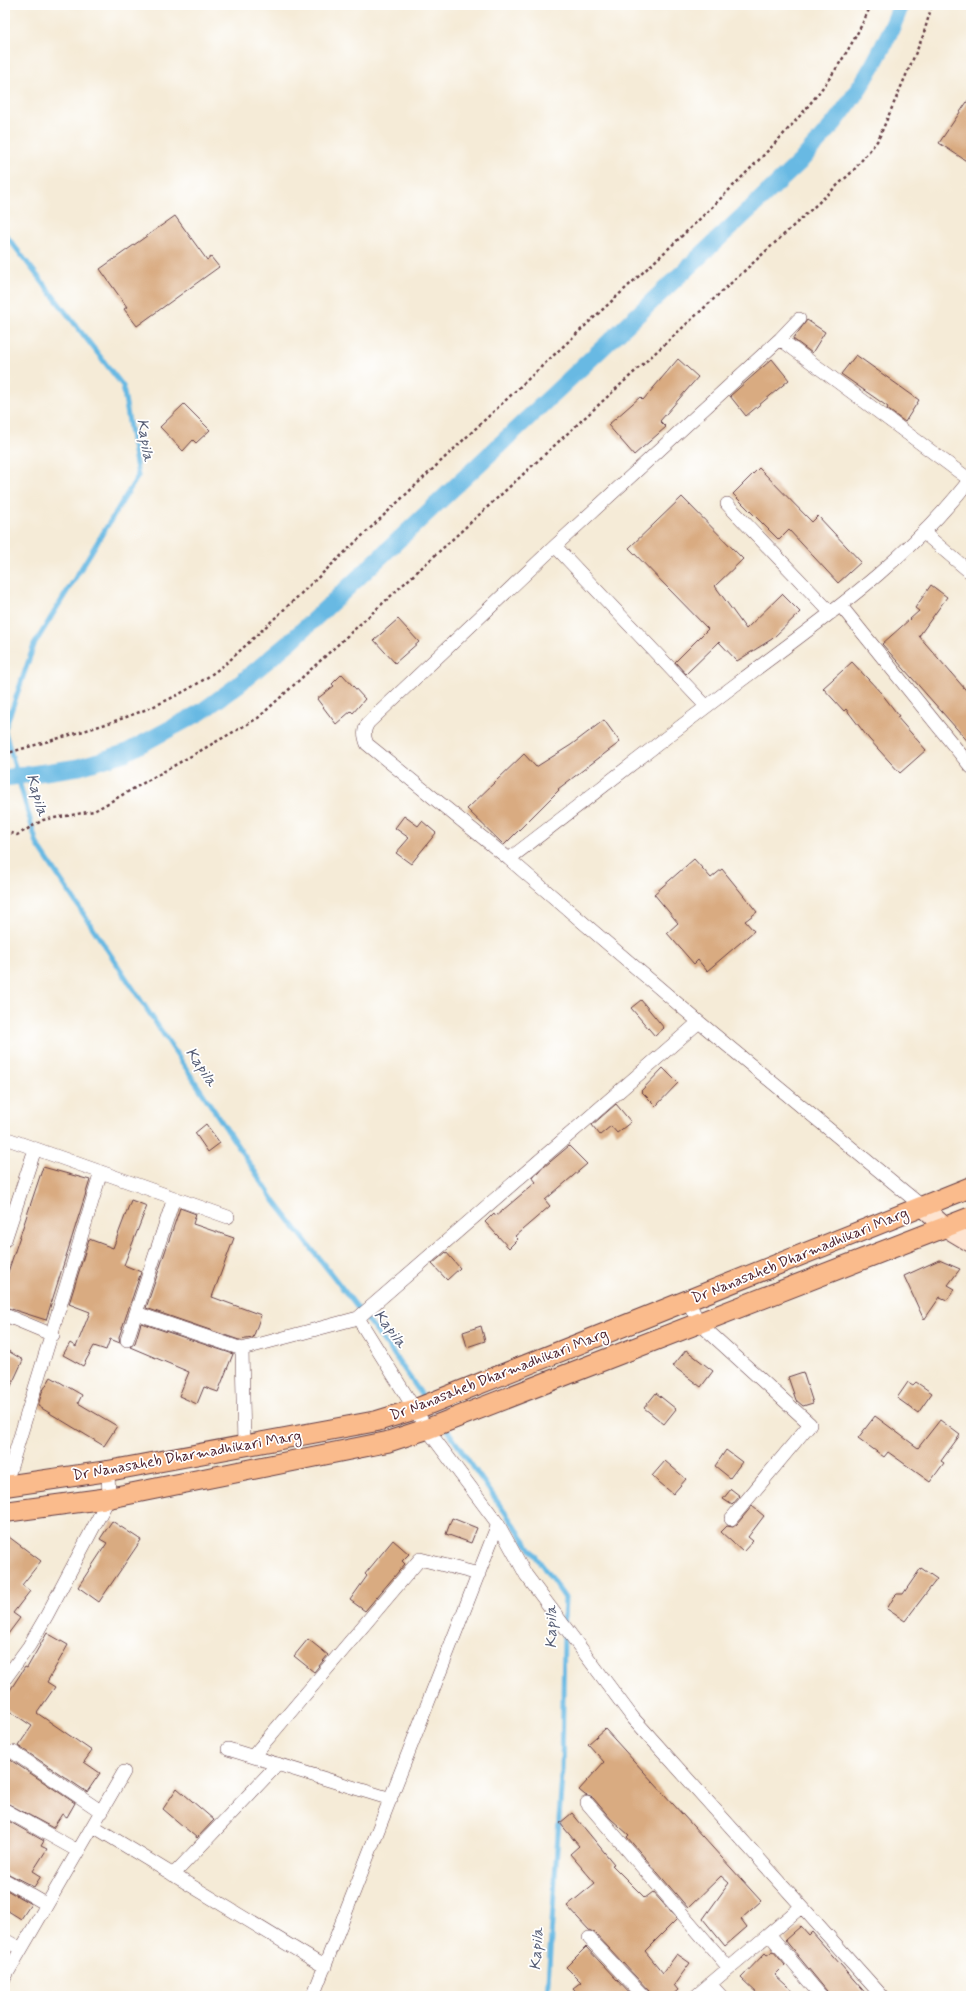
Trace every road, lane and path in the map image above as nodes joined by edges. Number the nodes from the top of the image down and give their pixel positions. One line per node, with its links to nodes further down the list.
1 (871, 5): 12 (path)
2 (932, 5): 14 (path)
3 (799, 319): 4 (street)
4 (780, 339): 5 (street); 8 (street)
5 (970, 479): 7 (street)
6 (727, 504): 10 (street)
7 (924, 533): 9 (street); 10 (street)
8 (555, 546): 11 (street); 15 (street)
9 (971, 573)
10 (836, 610): 11 (street); 13 (street)
11 (706, 706): 15 (street)
12 (5, 754)
13 (971, 767)
14 (5, 831)
15 (509, 858): 16 (street)
16 (699, 1022): 22 (street); 31 (street)
17 (5, 1138): 18 (street)
18 (35, 1149): 19 (street); 26 (street)
19 (101, 1172): 21 (street); 33 (street)
20 (971, 1187): 22 (main road, Dr Nanasaheb Dharmadhikari Marg)
21 (174, 1198): 23 (street); 29 (street)
22 (923, 1207): 25 (street); 28 (main road, Dr Nanasaheb Dharmadhikari Marg)
23 (228, 1217)
24 (971, 1217): 25 (main road, Dr Nanasaheb Dharmadhikari Marg)
25 (946, 1228): 27 (street); 32 (main road, Dr Nanasaheb Dharmadhikari Marg)
26 (5, 1240)
27 (971, 1243)
28 (688, 1301): 32 (street); 36 (main road, Dr Nanasaheb Dharmadhikari Marg)
29 (136, 1312): 34 (street); 35 (street)
30 (5, 1315): 33 (street)
31 (358, 1318): 35 (street); 36 (street)
32 (699, 1323): 37 (main road, Dr Nanasaheb Dharmadhikari Marg); 43 (street)
33 (52, 1334): 40 (street)
34 (127, 1340)
35 (242, 1349): 38 (street)
36 (416, 1409): 37 (street); 38 (main road, Dr Nanasaheb Dharmadhikari Marg)
37 (428, 1429): 41 (main road, Dr Nanasaheb Dharmadhikari Marg); 44 (street)
38 (244, 1447): 39 (main road, Dr Nanasaheb Dharmadhikari Marg)
39 (108, 1471): 40 (main road, Dr Nanasaheb Dharmadhikari Marg); 41 (street)
40 (5, 1486)
41 (109, 1498): 42 (main road, Dr Nanasaheb Dharmadhikari Marg); 46 (street)
42 (5, 1512)
43 (731, 1519)
44 (498, 1524): 45 (street); 61 (street)
45 (479, 1574): 49 (street); 52 (street)
46 (5, 1679)
47 (228, 1749): 49 (street)
48 (13, 1752): 55 (street)
49 (253, 1756): 50 (street)
50 (278, 1764): 52 (street); 58 (street)
51 (124, 1772): 55 (street)
52 (391, 1799): 66 (street)
53 (587, 1803): 67 (street)
54 (5, 1810): 57 (street)
55 (102, 1812): 56 (street)
56 (93, 1826): 57 (street); 58 (street)
57 (78, 1851): 60 (street)
58 (173, 1875): 66 (street)
59 (5, 1880): 60 (street)
60 (46, 1904): 65 (street)
61 (801, 1907): 62 (street); 75 (street)
62 (769, 1934): 67 (street); 74 (street)
63 (589, 1938): 71 (street)
64 (5, 1940): 65 (street)
65 (21, 1949): 68 (street)
66 (325, 1967): 70 (street)
67 (729, 1968): 69 (street)
68 (5, 1977)
69 (710, 1984): 72 (street); 73 (street)
70 (313, 1996)
71 (643, 1996)
72 (696, 1996)
73 (721, 1996)
74 (821, 1996)
75 (882, 1996)

